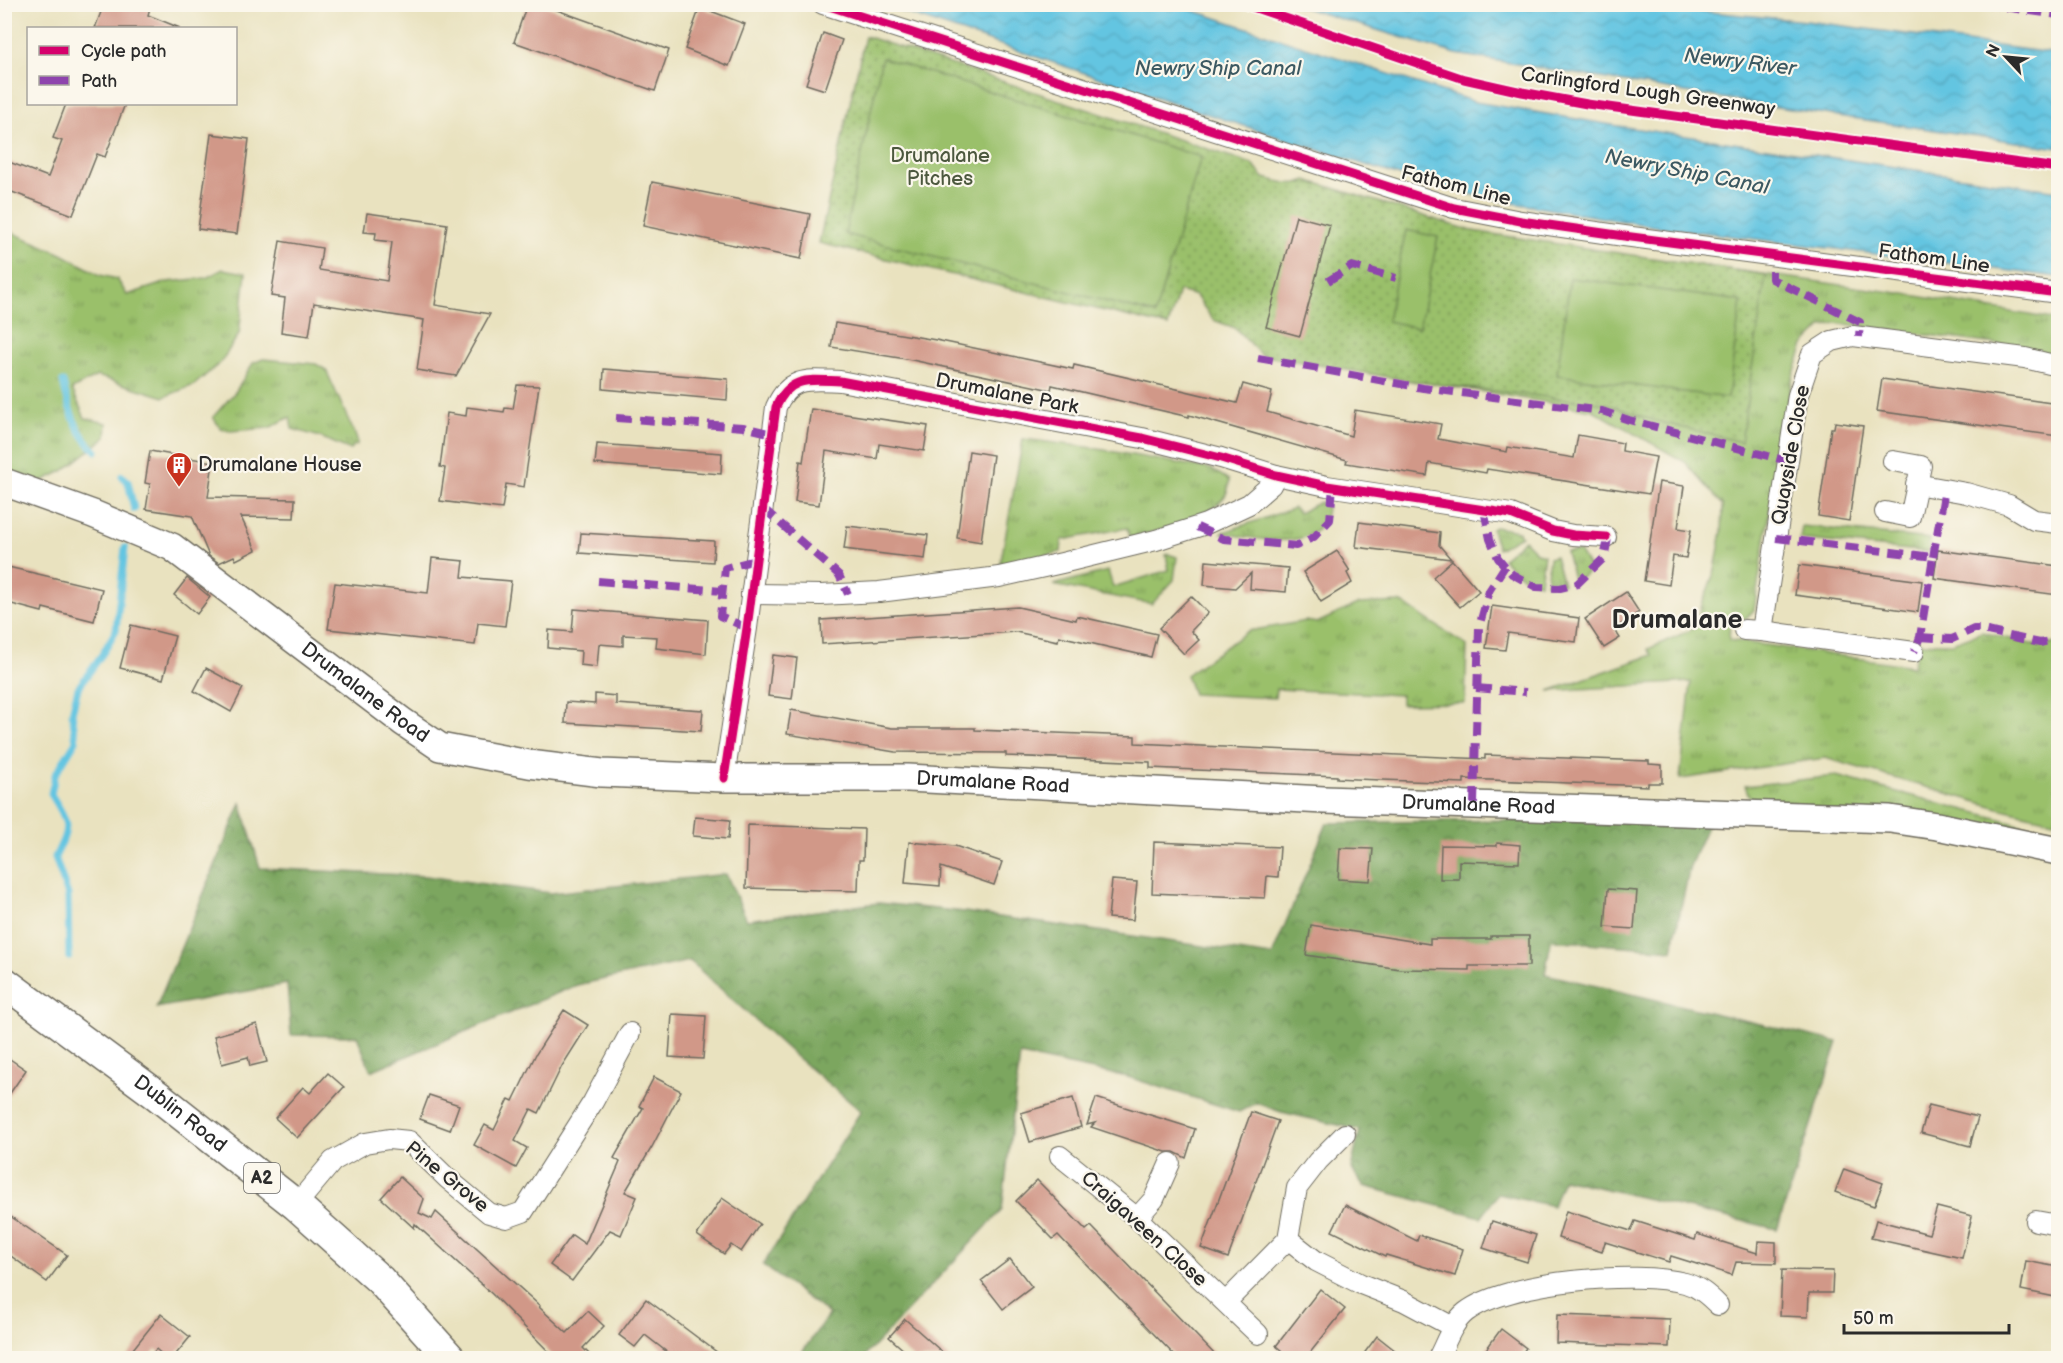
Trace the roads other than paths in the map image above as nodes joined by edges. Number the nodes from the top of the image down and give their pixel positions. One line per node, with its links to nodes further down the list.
1 (823, 4): 2 (street, Fathom Line)
2 (2058, 293)
3 (2058, 366): 12 (street, Quayside Close)
4 (1893, 461): 7 (street)
5 (1276, 475): 10 (street, Drumalane Park); 11 (street); 11 (street, Drumalane Park)
6 (4, 482): 13 (main road, Drumalane Road)
7 (1916, 484): 8 (street); 9 (street)
8 (1884, 512)
9 (2058, 523)
10 (1606, 537)
11 (751, 594): 13 (street, Drumalane Park)
12 (1914, 652)
13 (724, 778): 14 (main road, Drumalane Road)
14 (2058, 850)
15 (4, 982): 20 (main road, Dublin Road / A2)
16 (630, 1033): 20 (street, Pine Grove)
17 (1345, 1134): 24 (street)
18 (1060, 1156): 21 (street, Craigaveen Close)
19 (1170, 1163): 21 (street)
20 (296, 1205): 29 (main road, Dublin Road / A2)
21 (1137, 1218): 25 (street, Craigaveen Close)
22 (2036, 1221): 23 (street)
23 (2058, 1225)
24 (1288, 1239): 25 (street, Craigaveen Close); 27 (street)
25 (1226, 1302): 28 (street, Craigaveen Close)
26 (1718, 1305): 27 (street)
27 (1453, 1327): 30 (street)
28 (1258, 1334)
29 (450, 1359)
30 (1438, 1359)

